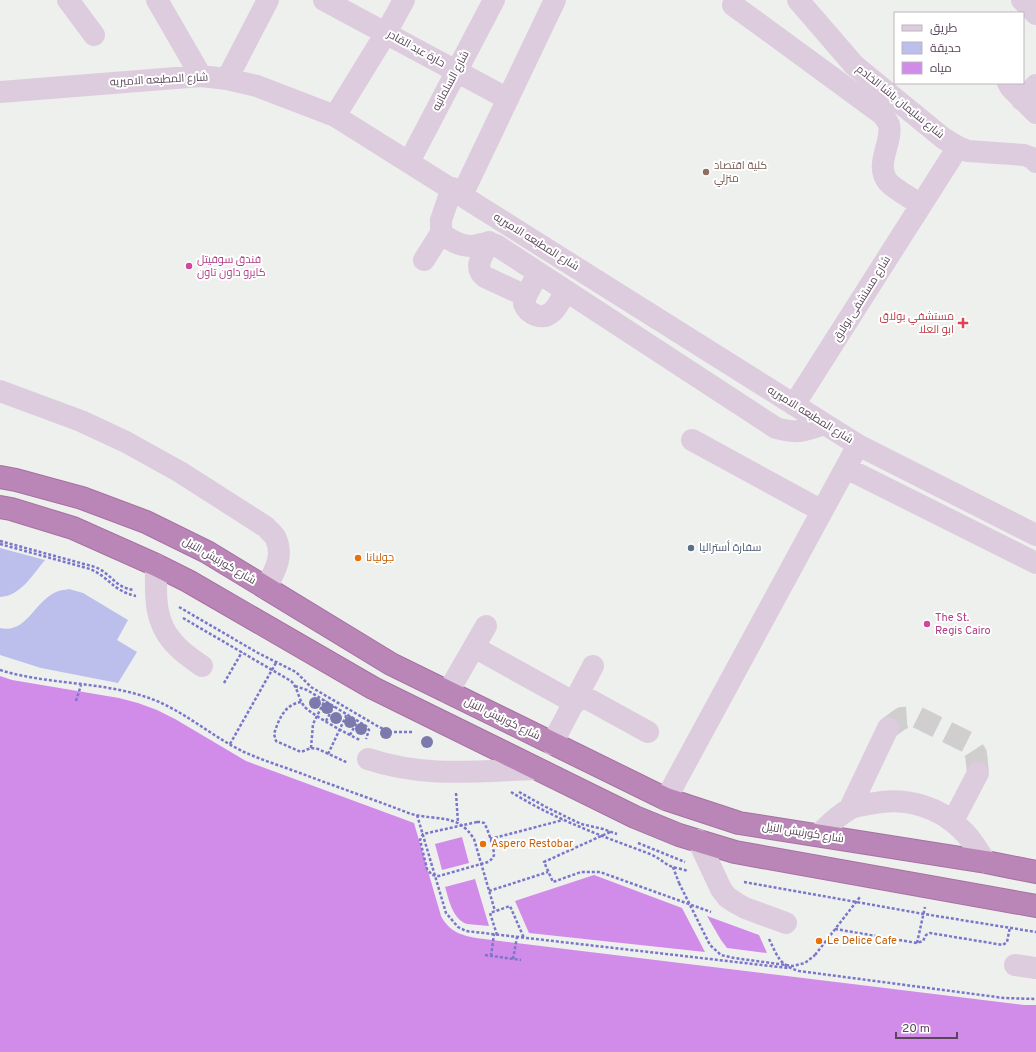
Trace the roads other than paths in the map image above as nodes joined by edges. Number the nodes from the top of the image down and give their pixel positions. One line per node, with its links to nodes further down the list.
1 (68, 0): 13 (street)
2 (158, 0): 15 (street)
3 (268, 0): 16 (street)
4 (324, 0): 12 (street, حارة عبد القادر)
5 (404, 0): 12 (street)
6 (494, 0): 14 (street, شارع السلمانيه)
7 (555, 0): 19 (street)
8 (1022, 0): 11 (street)
9 (805, 3): 21 (street, شارع سليمان باشا الخادم)
10 (733, 5): 23 (street)
11 (1036, 14)
12 (386, 33): 14 (street, حارة عبد القادر); 22 (street)
13 (94, 35)
14 (456, 71): 19 (street, حارة عبد القادر); 26 (street, شارع السلمانيه)
15 (202, 76): 16 (street, شارع المطبعه الاميريه); 18 (street, شارع المطبعه الاميريه)
16 (227, 79): 22 (street, شارع المطبعه الاميريه)
17 (1009, 84): 20 (street)
18 (0, 92)
19 (508, 99): 27 (street)
20 (1031, 99)
21 (899, 102): 23 (street); 24 (street, شارع سليمان باشا الخادم)
22 (335, 116): 26 (street, شارع المطبعه الاميريه)
23 (887, 120): 28 (street)
24 (958, 147): 25 (street, شارع سليمان باشا الخادم); 28 (street)
25 (1035, 158)
26 (409, 162): 27 (street, شارع المطبعه الاميريه)
27 (457, 192): 29 (street); 36 (street, شارع المطبعه الاميريه)
28 (925, 199): 36 (street, شارع مستشفى بولاق)
29 (441, 233): 30 (street); 31 (street)
30 (489, 242): 32 (street); 34 (street)
31 (424, 260)
32 (538, 273): 33 (street); 34 (street)
33 (566, 291): 34 (street); 37 (street)
34 (526, 296)
35 (0, 391): 47 (street)
36 (794, 405): 37 (street, شارع المطبعه الاميريه)
37 (824, 424): 39 (street, شارع المطبعه الاميريه)
38 (692, 440): 43 (street)
39 (858, 445): 40 (street); 44 (street, شارع المطبعه الاميريه)
40 (846, 468): 43 (street); 45 (street)
41 (0, 477): 47 (highway, شارع كورنيش النيل)
42 (0, 507): 46 (highway)
43 (822, 511): 60 (street)
44 (1036, 535)
45 (1036, 564)
46 (156, 565): 50 (street); 58 (highway)
47 (266, 588): 52 (highway, شارع كورنيش النيل)
48 (486, 626): 49 (street)
49 (474, 647): 52 (street); 53 (street)
50 (202, 666)
51 (593, 666): 53 (street)
52 (448, 692): 56 (highway, شارع كورنيش النيل)
53 (577, 698): 55 (street); 56 (street)
54 (888, 728): 61 (street)
55 (648, 732)
56 (552, 744): 60 (highway, شارع كورنيش النيل)
57 (362, 754): 58 (street)
58 (536, 769): 64 (highway)
59 (978, 773): 62 (street)
60 (666, 799): 63 (highway, شارع كورنيش النيل)
61 (850, 808): 62 (street); 63 (street)
62 (952, 821): 65 (street)
63 (818, 835): 65 (highway, شارع كورنيش النيل)
64 (698, 840): 67 (highway); 68 (street)
65 (986, 862): 66 (highway, شارع كورنيش النيل)
66 (1036, 872)
67 (1036, 906)
68 (786, 923)

